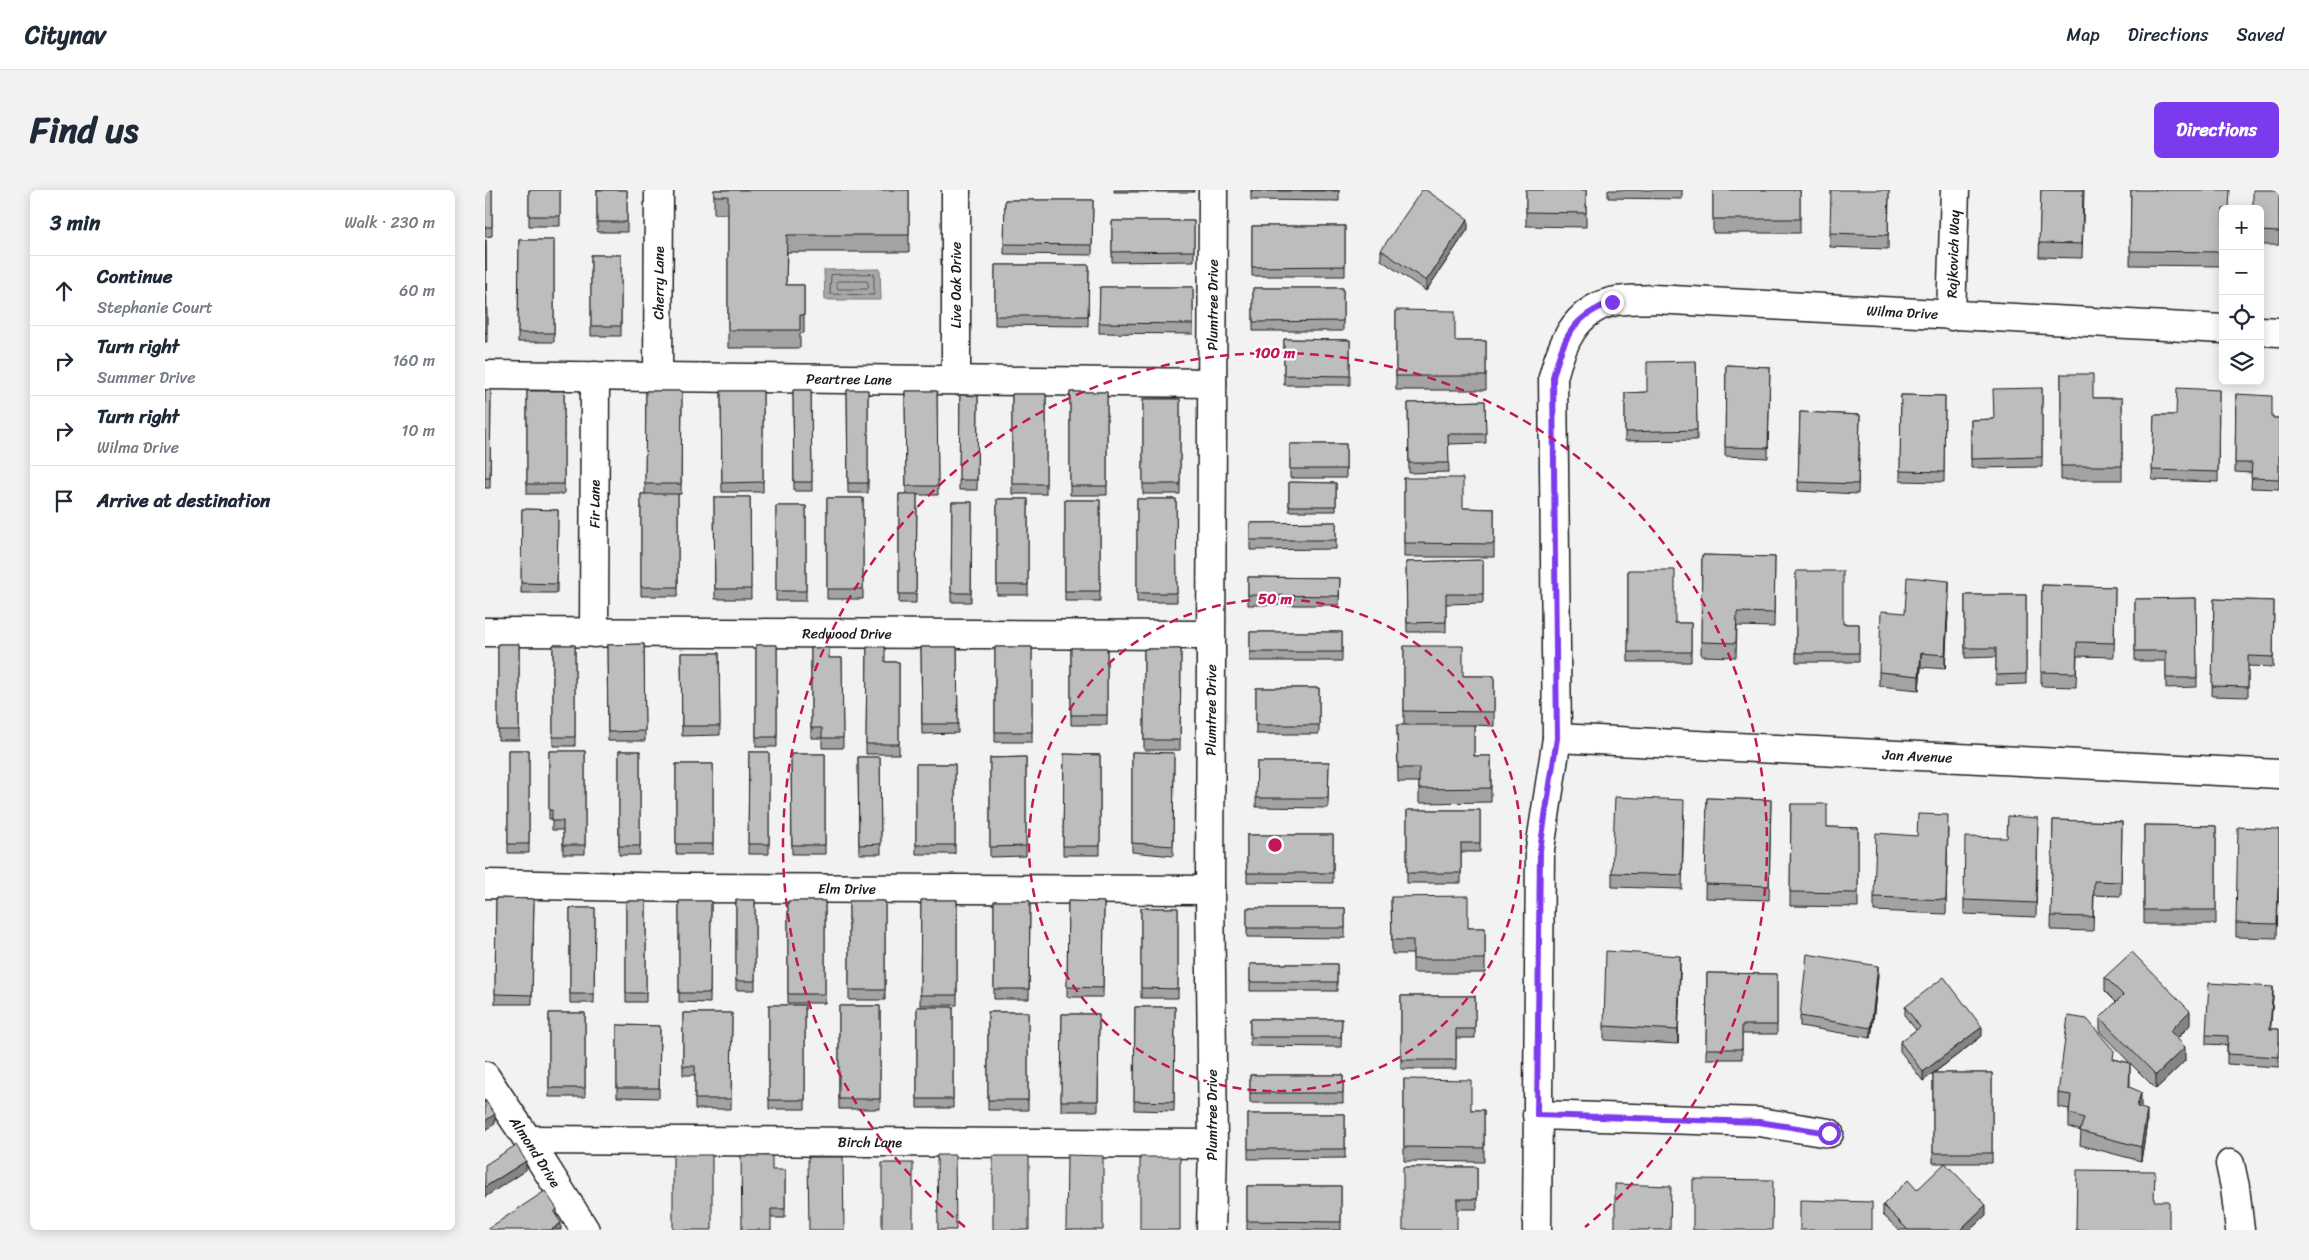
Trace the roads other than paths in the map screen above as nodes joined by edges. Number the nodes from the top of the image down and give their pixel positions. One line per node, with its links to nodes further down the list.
1 (659, 190): 11 (street, Cherry Lane)
2 (956, 190): 12 (street, Live Oak Drive)
3 (1213, 190): 13 (street, Plumtree Drive)
4 (1955, 190): 5 (street, Rajkovich Way)
5 (1951, 316): 6 (street, Wilma Drive); 17 (street, Wilma Drive)
6 (2219, 329)
7 (2264, 331): 8 (street)
8 (2279, 332)
9 (485, 375): 10 (street, Peartree Lane)
10 (595, 376): 11 (street, Peartree Lane); 15 (street, Fir Lane)
11 (658, 377): 12 (street, Peartree Lane)
12 (956, 380): 13 (street, Peartree Lane)
13 (1212, 383): 16 (street, Plumtree Drive)
14 (485, 632): 15 (street, Redwood Drive)
15 (594, 633): 16 (street, Redwood Drive)
16 (1211, 635): 20 (street, Plumtree Drive)
17 (1557, 738): 18 (street, Jan Avenue); 22 (street)
18 (2279, 774)
19 (485, 884): 20 (street, Elm Drive)
20 (1210, 890): 25 (street, Plumtree Drive)
21 (485, 1076): 24 (street, Almond Drive)
22 (1537, 1115): 23 (street); 29 (street)
23 (1829, 1133)
24 (528, 1140): 25 (street, Birch Lane); 27 (street, Almond Drive)
25 (1213, 1144): 28 (street, Plumtree Drive)
26 (2230, 1164): 30 (street)
27 (585, 1230)
28 (1211, 1230)
29 (1537, 1230)
30 (2240, 1230)

